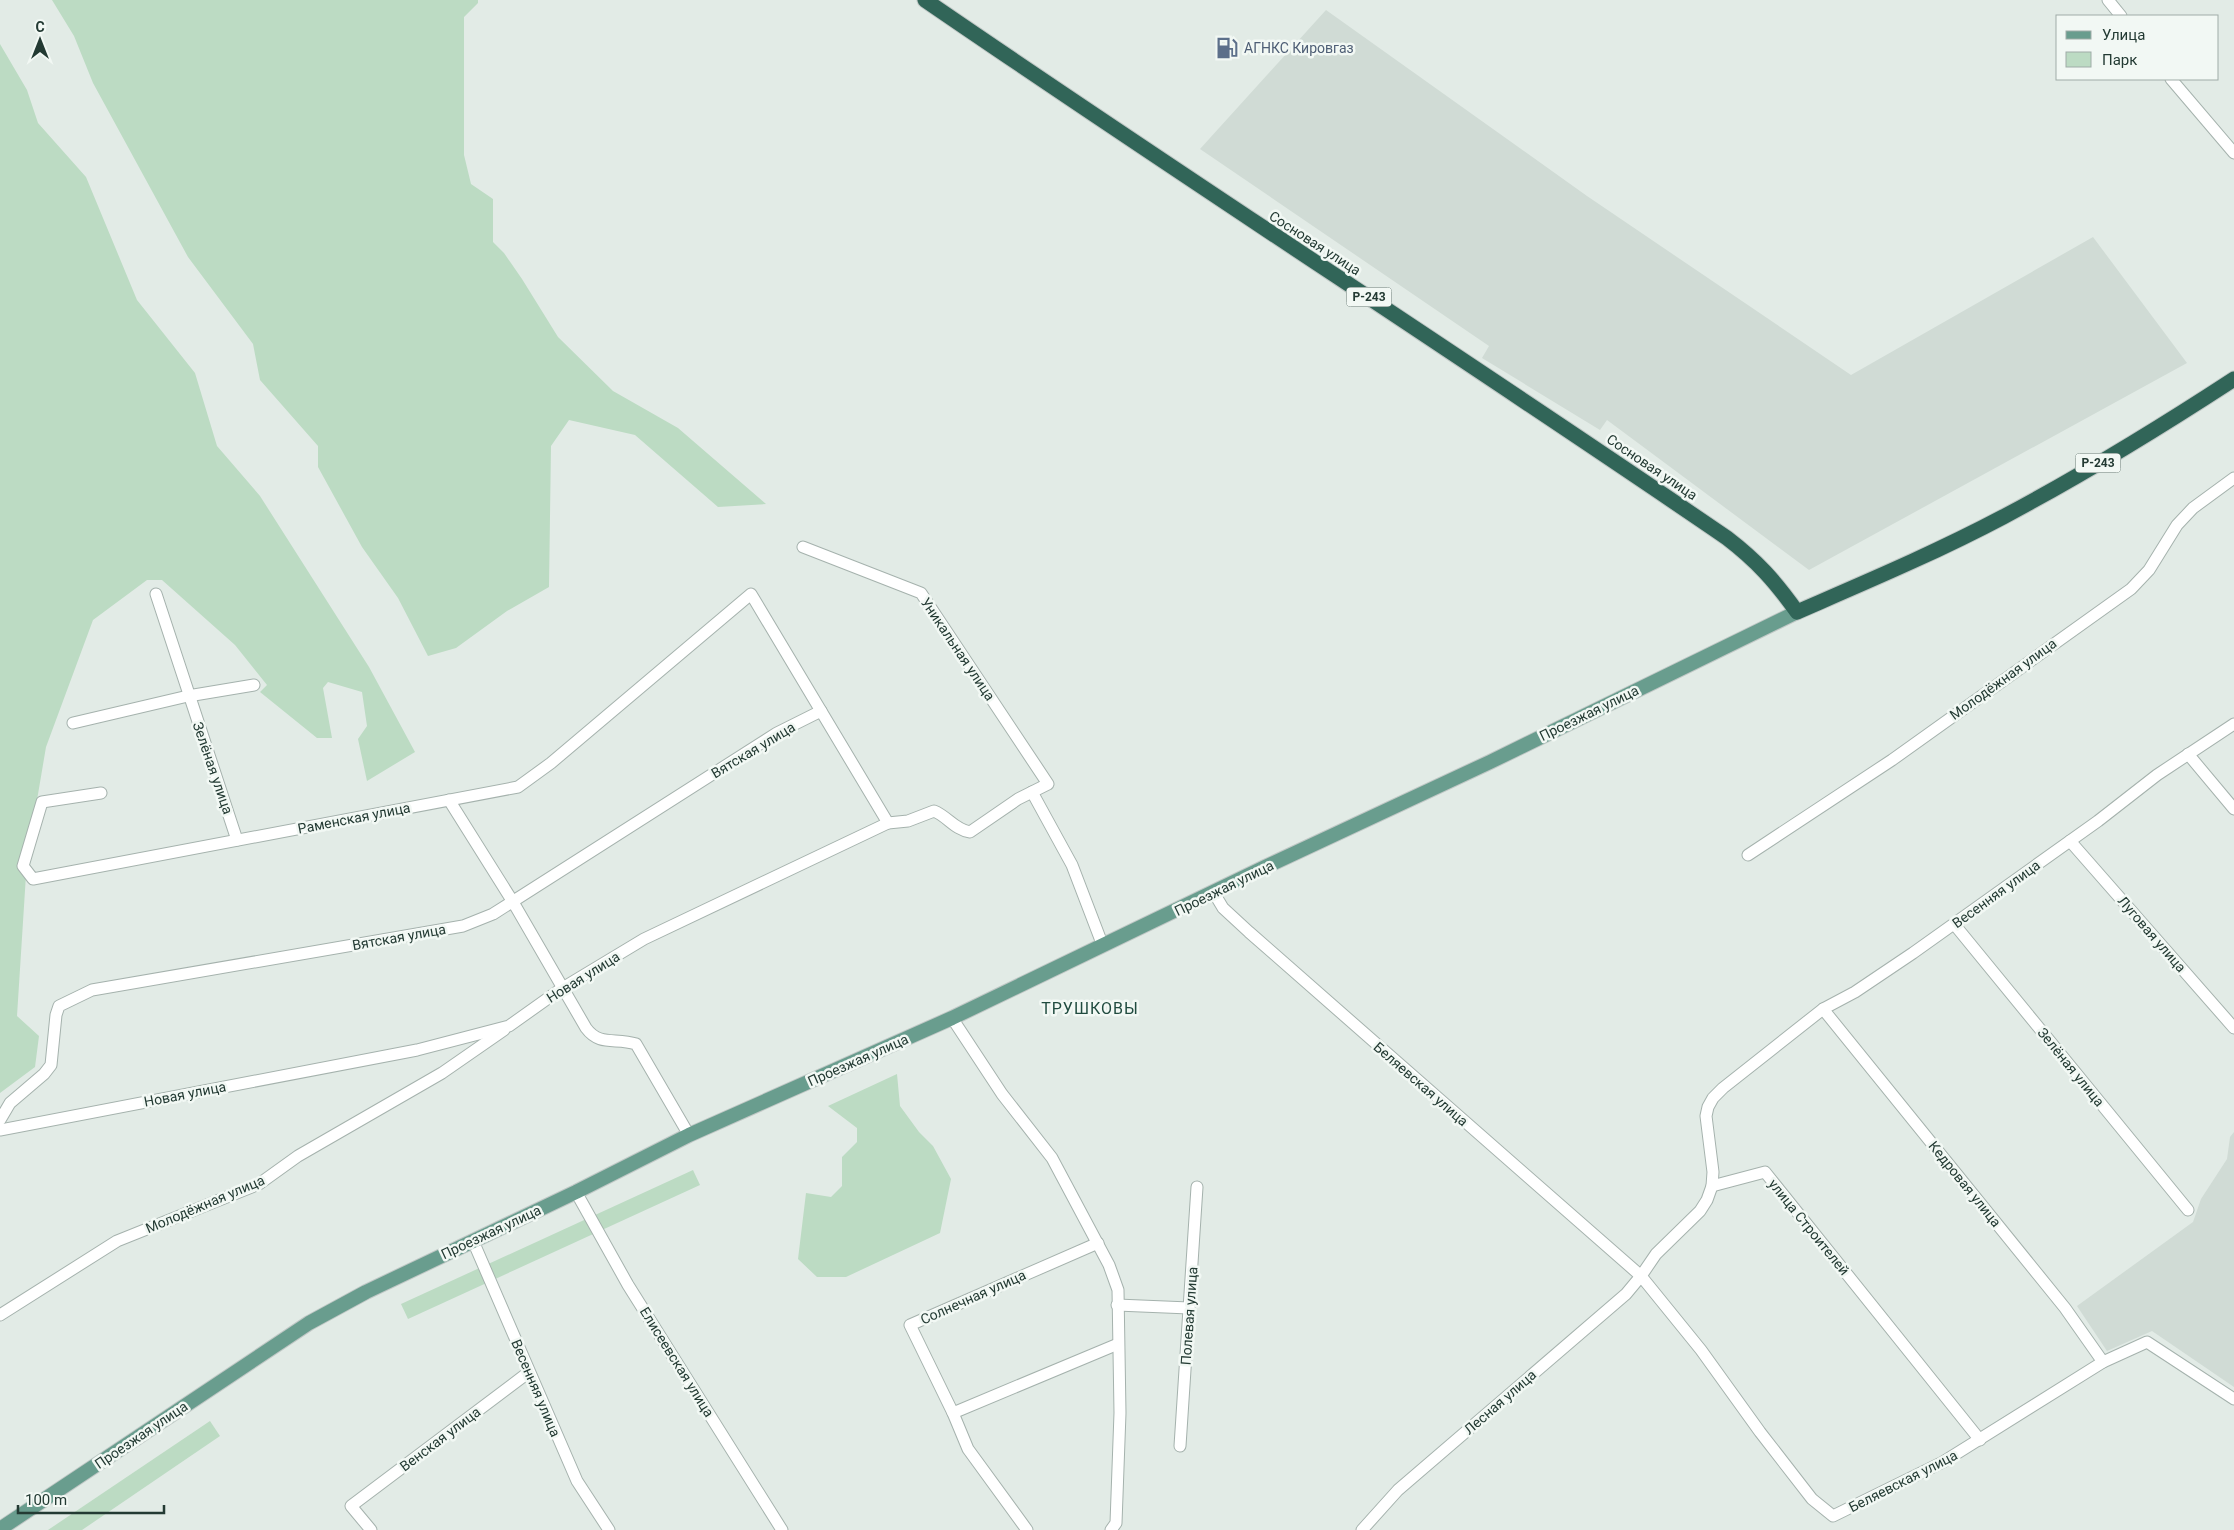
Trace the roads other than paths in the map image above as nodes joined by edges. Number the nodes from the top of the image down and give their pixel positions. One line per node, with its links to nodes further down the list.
1 (925, 0): 10 (highway, Сосновая улица / Р-243)
2 (2108, 0): 3 (street)
3 (2120, 15)
4 (2172, 80): 5 (street)
5 (2234, 153)
6 (2234, 379): 10 (highway, Р-243)
7 (2234, 478): 24 (street, Молодёжная улица)
8 (803, 548): 17 (street, Уникальная улица)
9 (156, 594): 12 (street, Зелёная улица)
10 (1797, 612): 25 (main road, Проезжая улица)
11 (254, 685): 12 (street)
12 (188, 696): 14 (street); 22 (street, Зелёная улица)
13 (821, 711): 19 (street, Раменская улица); 21 (street); 26 (street, Вятская улица)
14 (73, 723)
15 (2234, 724): 16 (street, Весенняя улица)
16 (2188, 754): 20 (street); 23 (street, Весенняя улица)
17 (1032, 792): 21 (street, Новая улица); 28 (street)
18 (101, 793): 22 (street, Раменская улица)
19 (449, 800): 22 (street, Раменская улица); 26 (street)
20 (2234, 809)
21 (888, 823): 29 (street, Новая улица)
22 (238, 840)
23 (2070, 841): 27 (street, Весенняя улица); 33 (street, Луговая улица)
24 (1748, 855)
25 (1214, 893): 28 (main road, Проезжая улица); 43 (street, Беляевская улица)
26 (512, 902): 29 (street); 34 (street, Вятская улица)
27 (1954, 924): 30 (street, Весенняя улица); 40 (street, Зелёная улица)
28 (1103, 946): 31 (main road, Проезжая улица)
29 (561, 988): 32 (street, Новая улица); 36 (street)
30 (1823, 1010): 37 (street, Весенняя улица); 48 (street, Кедровая улица)
31 (952, 1018): 36 (main road, Проезжая улица); 42 (street)
32 (509, 1026): 35 (street, Новая улица); 46 (street, Молодёжная улица)
33 (2234, 1028)
34 (0, 1120)
35 (0, 1130)
36 (689, 1135): 39 (main road, Проезжая улица)
37 (1712, 1186): 43 (street, Лесная улица); 52 (street, улица Строителей)
38 (1197, 1187): 45 (street, Полевая улица)
39 (576, 1192): 41 (main road, Проезжая улица); 57 (street, Елисеевская улица)
40 (2188, 1210)
41 (473, 1241): 49 (street, Весенняя улица); 54 (main road, Проезжая улица)
42 (1098, 1243): 44 (street); 51 (street, Солнечная улица)
43 (1637, 1273): 52 (street, Беляевская улица); 60 (street, Лесная улица)
44 (1117, 1305): 45 (street); 47 (street)
45 (1189, 1308): 53 (street, Полевая улица)
46 (0, 1316)
47 (1118, 1344): 51 (street); 59 (street)
48 (2102, 1362): 50 (street, Беляевская улица); 52 (street, Беляевская улица)
49 (529, 1372): 55 (street, Венская улица); 56 (street, Весенняя улица)
50 (2234, 1399)
51 (953, 1413): 58 (street, Солнечная улица)
52 (1980, 1440)
53 (1180, 1446)
54 (0, 1529)
55 (371, 1530)
56 (609, 1530)
57 (782, 1530)
58 (1027, 1530)
59 (1111, 1530)
60 (1362, 1530)

